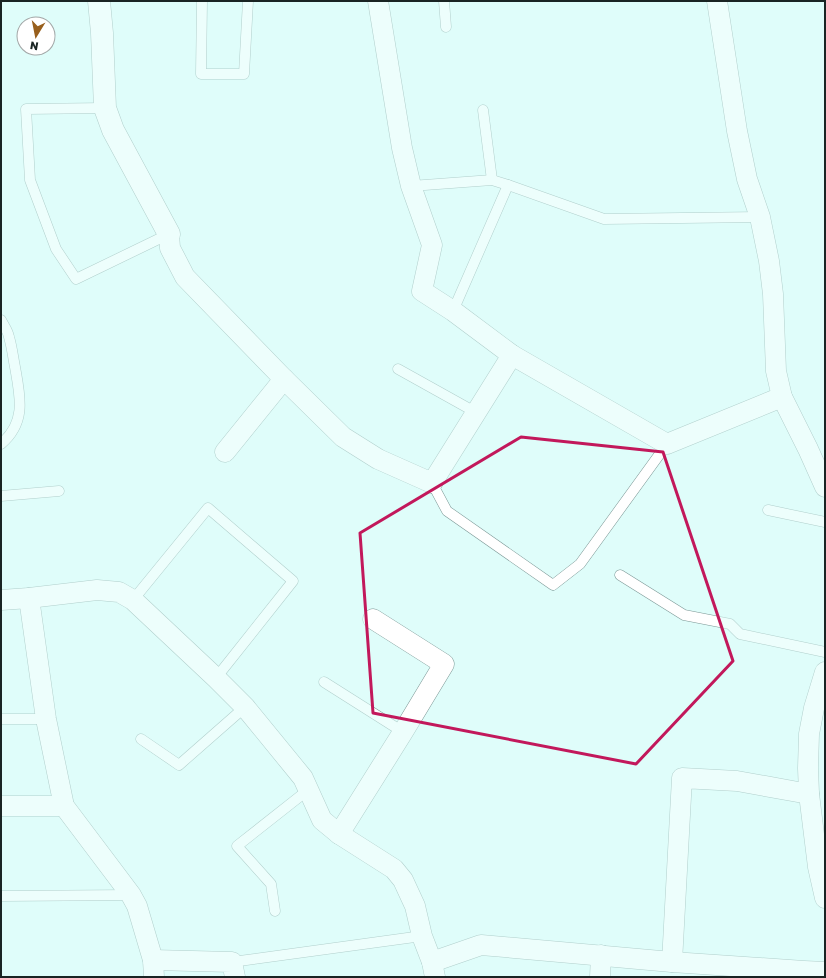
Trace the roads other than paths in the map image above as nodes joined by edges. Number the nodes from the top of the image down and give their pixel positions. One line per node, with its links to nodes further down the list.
1 (99, 1): 8 (street)
2 (202, 1): 3 (lane)
3 (248, 1)
4 (378, 1): 12 (street)
5 (444, 1): 7 (lane)
6 (717, 1): 13 (street)
7 (446, 27)
8 (105, 108): 14 (street); 14 (lane)
9 (483, 110): 10 (lane)
10 (492, 180): 11 (lane); 12 (lane)
11 (508, 185): 13 (lane); 15 (lane)
12 (411, 186): 15 (street)
13 (760, 216): 20 (street)
14 (169, 234): 19 (street)
15 (453, 311): 17 (street)
16 (1, 320): 22 (lane)
17 (512, 355): 21 (street); 23 (street)
18 (398, 368): 21 (lane)
19 (284, 379): 24 (street); 25 (street)
20 (782, 397): 23 (street); 26 (street)
21 (476, 413): 25 (street)
22 (1, 444)
23 (667, 444): 25 (lane)
24 (225, 452)
25 (432, 483)
26 (825, 487)
27 (59, 491): 28 (lane)
28 (1, 496)
29 (768, 510): 30 (lane)
30 (825, 522)
31 (620, 576): 36 (lane)
32 (29, 598): 33 (street); 34 (street); 42 (street)
33 (1, 600)
34 (133, 600): 38 (street); 38 (lane)
35 (373, 619): 43 (street)
36 (825, 652)
37 (825, 672): 46 (street)
38 (216, 678): 40 (street)
39 (324, 682): 43 (lane)
40 (245, 707): 44 (lane); 45 (street)
41 (1, 719): 42 (lane)
42 (46, 719): 48 (street)
43 (403, 732): 49 (street)
44 (141, 738)
45 (308, 790): 49 (street); 53 (lane)
46 (809, 794): 52 (street); 56 (street)
47 (1, 806): 48 (street)
48 (64, 806): 51 (street)
49 (340, 834): 54 (street)
50 (1, 896): 51 (lane)
51 (131, 896): 57 (street)
52 (825, 898)
53 (275, 911)
54 (422, 936): 58 (street); 59 (lane)
55 (601, 955): 56 (street); 58 (street); 62 (street)
56 (672, 962): 61 (street)
57 (153, 968): 59 (street)
58 (433, 969)
59 (233, 970)
60 (825, 972): 61 (street)
61 (803, 974)
62 (600, 977)

